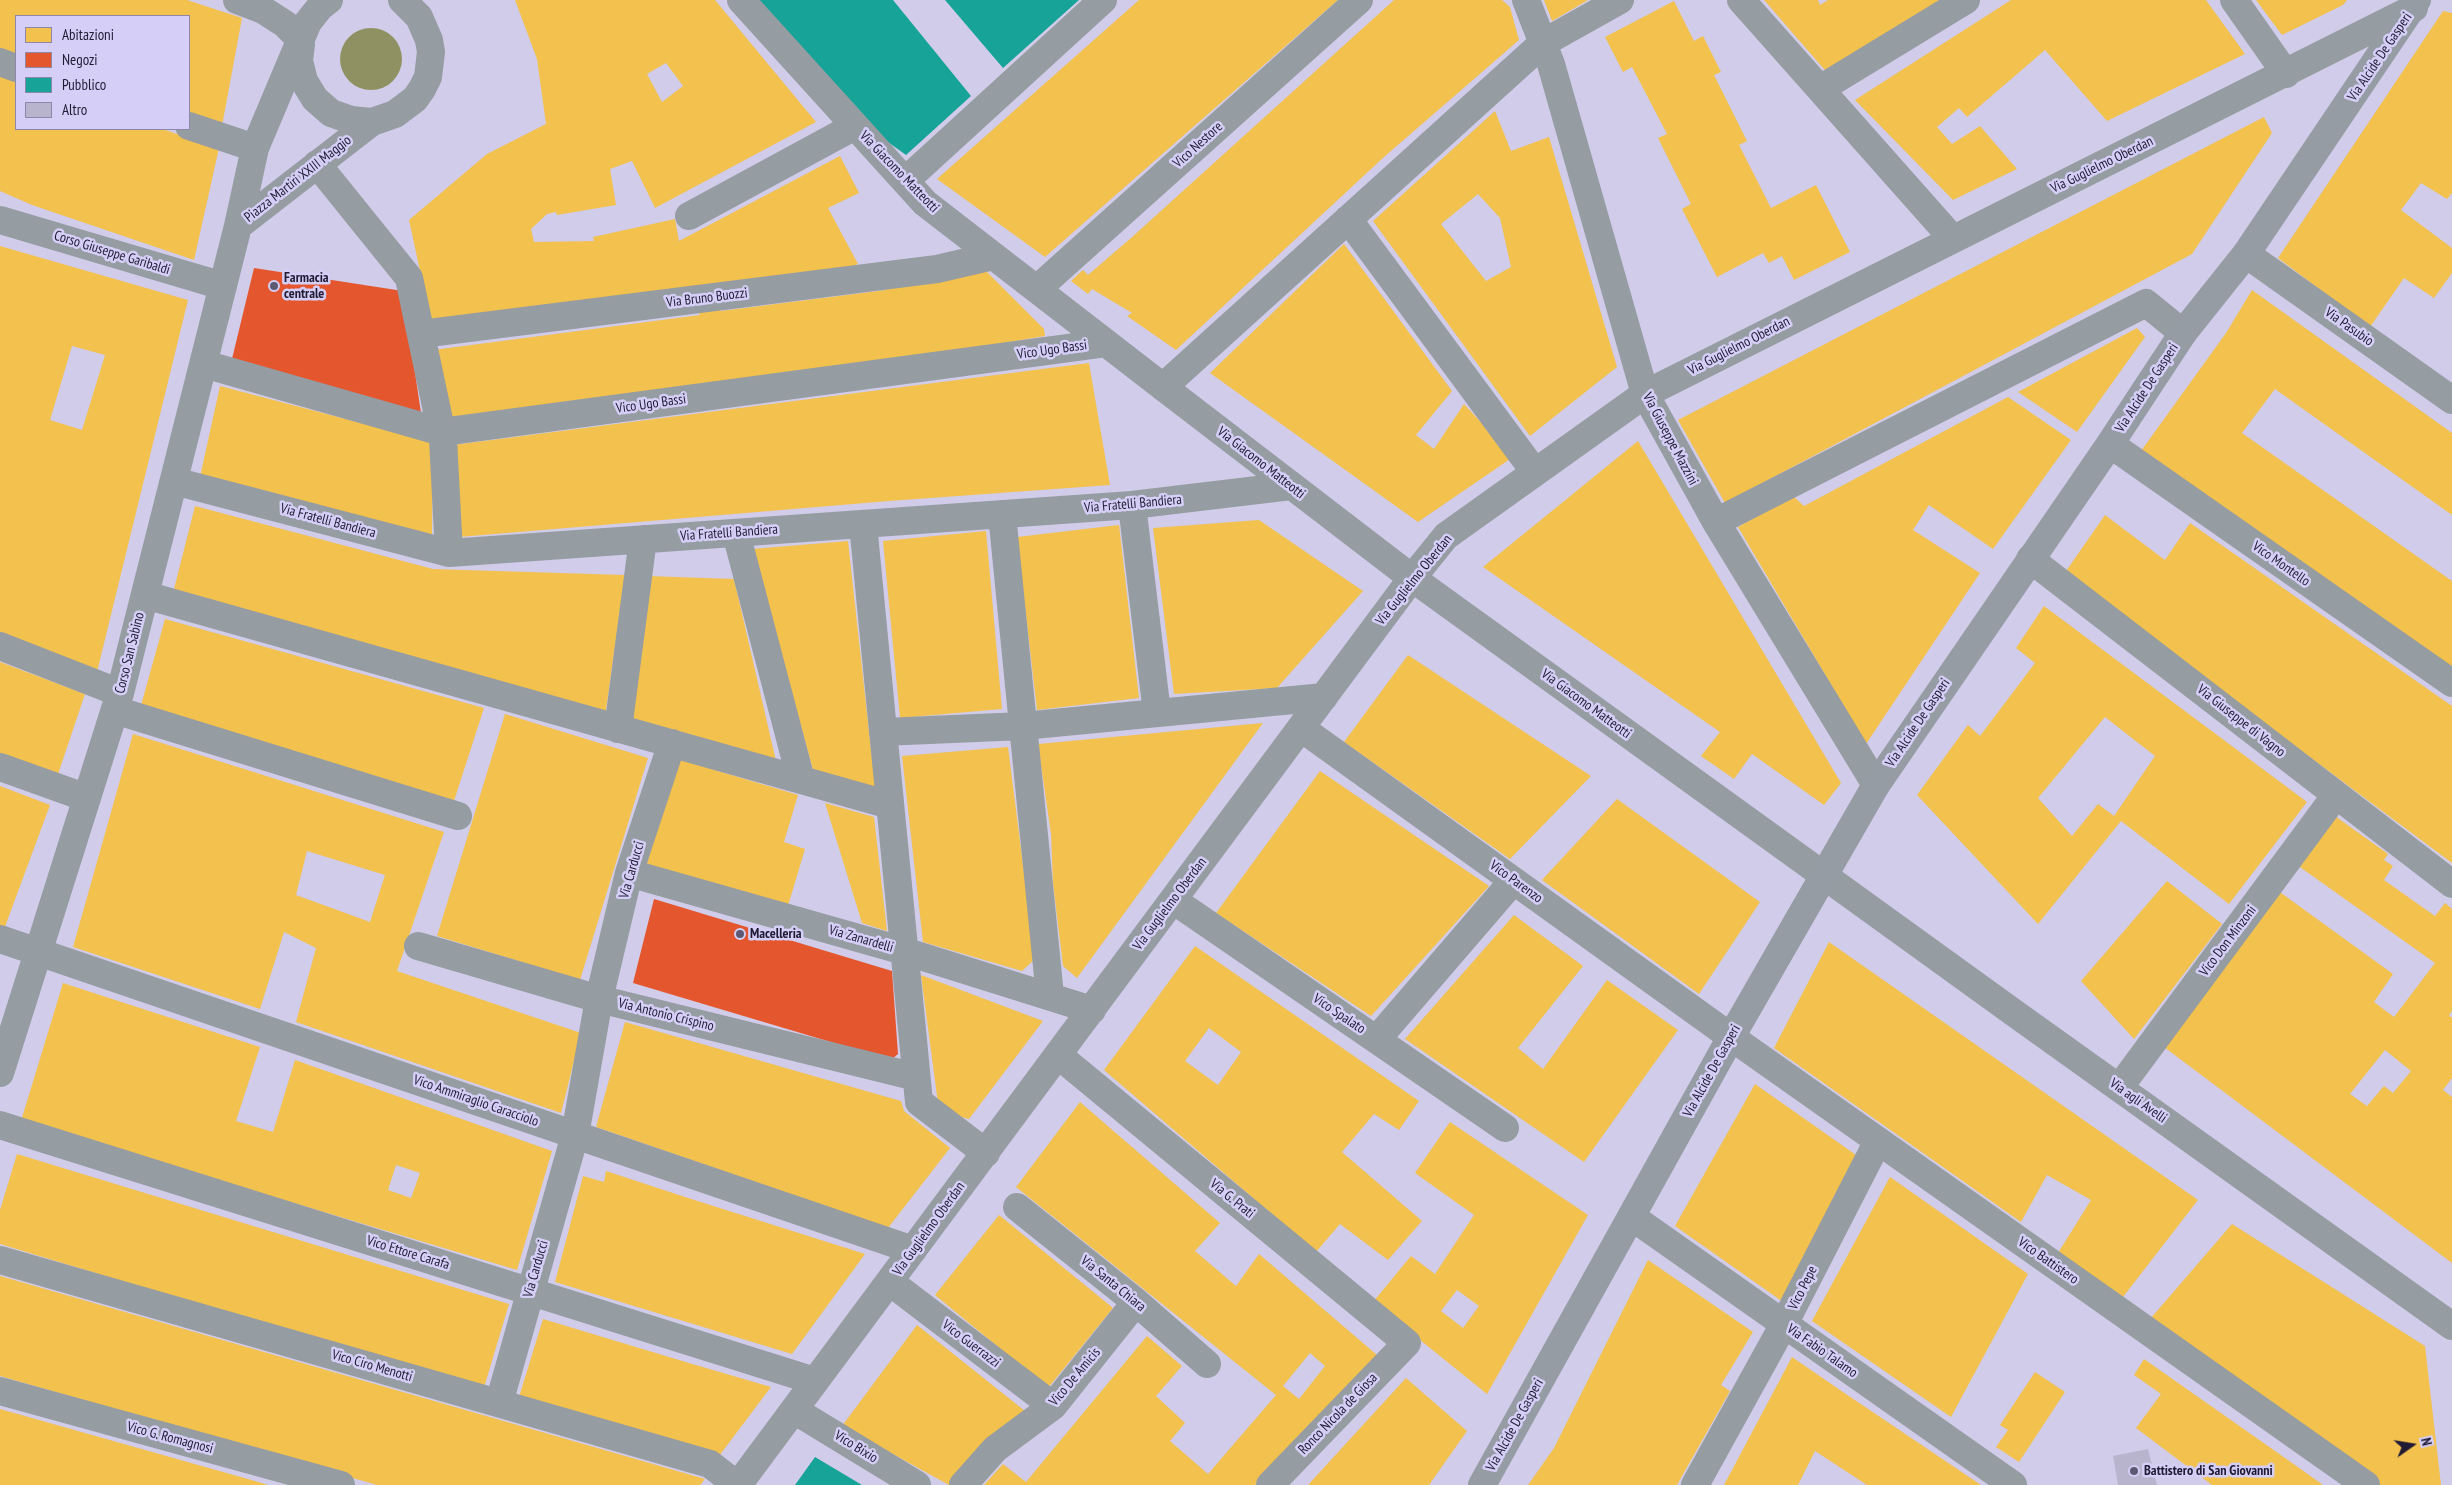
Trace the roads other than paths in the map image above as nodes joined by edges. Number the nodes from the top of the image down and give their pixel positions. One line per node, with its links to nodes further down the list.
1 (237, 0): 13 (street)
2 (330, 0): 13 (street, Piazza Martiri XXIII Maggio)
3 (741, 0): 21 (street, Via Giacomo Matteotti)
4 (1103, 0): 24 (street)
5 (1359, 0): 33 (street, Vico Nestore)
6 (1526, 0): 14 (street, Via Giuseppe Mazzini)
7 (1620, 0): 14 (street)
8 (1741, 0): 18 (street)
9 (1966, 0): 18 (street)
10 (2234, 0): 17 (street)
11 (409, 2): 19 (street, Piazza Martiri XXIII Maggio)
12 (2415, 4): 17 (street, Via Guglielmo Oberdan); 30 (street, Via Alcide De Gasperi)
13 (301, 40): 19 (street, Piazza Martiri XXIII Maggio); 22 (street, Piazza Martiri XXIII Maggio)
14 (1543, 43): 26 (street); 39 (street, Via Giuseppe Mazzini)
15 (0, 62): 16 (street)
16 (15, 68)
17 (2286, 74): 29 (street, Via Guglielmo Oberdan)
18 (1820, 90): 29 (street)
19 (372, 122): 23 (street, Piazza Martiri XXIII Maggio)
20 (190, 126): 22 (street)
21 (855, 126): 24 (street, Via Giacomo Matteotti); 25 (street)
22 (255, 148): 28 (street, Piazza Martiri XXIII Maggio)
23 (317, 164): 28 (street, Piazza Martiri XXIII Maggio); 35 (street)
24 (905, 181): 31 (street, Via Giacomo Matteotti)
25 (689, 216)
26 (1348, 219): 38 (street); 43 (street)
27 (0, 220): 32 (street, Corso Giuseppe Garibaldi)
28 (238, 226): 32 (street, Corso San Sabino)
29 (1954, 239): 39 (street, Via Guglielmo Oberdan)
30 (2246, 254): 34 (street, Via Alcide De Gasperi); 40 (street, Via Pasubio)
31 (993, 256): 33 (street, Via Giacomo Matteotti); 35 (street, Via Bruno Buozzi)
32 (223, 286): 37 (street, Corso San Sabino)
33 (1037, 289): 36 (street, Via Giacomo Matteotti)
34 (2183, 333): 42 (street, Via Alcide De Gasperi); 48 (street)
35 (421, 334): 41 (street)
36 (1106, 343): 38 (street, Via Giacomo Matteotti); 41 (street, Vico Ugo Bassi)
37 (204, 364): 41 (street, Vico Ugo Bassi); 44 (street, Corso San Sabino)
38 (1163, 387): 45 (street, Via Giacomo Matteotti)
39 (1645, 394): 43 (street, Via Guglielmo Oberdan); 48 (street, Via Giuseppe Mazzini)
40 (2452, 400)
41 (442, 432): 52 (street)
42 (2110, 444): 53 (street, Via Alcide De Gasperi); 57 (street, Vico Montello)
43 (1534, 471): 54 (street, Via Guglielmo Oberdan)
44 (174, 481): 52 (street, Via Fratelli Bandiera); 55 (street, Corso San Sabino)
45 (1291, 486): 46 (street, Via Fratelli Bandiera); 54 (street, Via Giacomo Matteotti)
46 (1132, 505): 47 (street, Via Fratelli Bandiera); 60 (street)
47 (1002, 514): 49 (street, Via Fratelli Bandiera); 61 (street)
48 (1716, 522): 68 (street, Via Giuseppe Mazzini)
49 (863, 524): 50 (street, Via Fratelli Bandiera); 64 (street)
50 (736, 533): 51 (street, Via Fratelli Bandiera); 67 (street)
51 (643, 539): 52 (street, Via Fratelli Bandiera); 63 (street)
52 (449, 552)
53 (2030, 559): 68 (street, Via Alcide De Gasperi); 69 (street, Via Giuseppe di Vagno)
54 (1412, 578): 58 (street, Via Guglielmo Oberdan); 74 (street, Via Giacomo Matteotti)
55 (145, 595): 59 (street, Corso San Sabino); 63 (street)
56 (0, 646): 59 (street)
57 (2452, 683)
58 (1324, 697): 60 (street); 62 (street, Via Guglielmo Oberdan)
59 (117, 701): 70 (street, Corso San Sabino); 72 (street)
60 (1157, 713): 61 (street)
61 (1023, 726): 64 (street); 82 (street)
62 (1301, 728): 75 (street, Vico Parenzo); 77 (street, Via Guglielmo Oberdan)
63 (618, 729): 65 (street)
64 (883, 732): 71 (street)
65 (672, 743): 67 (street); 73 (street, Via Carducci)
66 (0, 767): 70 (street)
67 (801, 780): 71 (street)
68 (1876, 785): 74 (street, Via Alcide De Gasperi)
69 (2336, 795): 76 (street, Via Giuseppe di Vagno); 90 (street, Vico Don Minzoni)
70 (87, 798): 81 (street, Corso San Sabino)
71 (890, 805): 80 (street)
72 (458, 816)
73 (629, 873): 80 (street, Via Zanardelli); 83 (street, Via Carducci)
74 (1825, 876): 85 (street, Via Alcide De Gasperi); 90 (street, Via agli Avelli)
75 (1513, 881): 85 (street, Vico Parenzo); 86 (street)
76 (2452, 884)
77 (1173, 900): 84 (street, Via Guglielmo Oberdan); 86 (street, Vico Spalato)
78 (0, 939): 81 (street, Vico Ammiraglio Caracciolo)
79 (418, 946): 83 (street, Via Antonio Crispino)
80 (904, 951): 82 (street, Via Zanardelli); 89 (street)
81 (39, 952): 88 (street, Corso San Sabino); 93 (street, Vico Ammiraglio Caracciolo)
82 (1050, 996): 84 (street, Via Zanardelli)
83 (600, 999): 89 (street, Via Antonio Crispino); 93 (street, Via Carducci)
84 (1092, 1010): 87 (street, Via Guglielmo Oberdan)
85 (1731, 1037): 94 (street, Vico Battistero); 97 (street, Via Alcide De Gasperi)
86 (1377, 1039): 92 (street, Vico Spalato)
87 (1058, 1055): 95 (street, Via Guglielmo Oberdan); 105 (street, Via G. Prati)
88 (0, 1070)
89 (916, 1077): 95 (street)
90 (2119, 1088): 104 (street, Via agli Avelli)
91 (0, 1125): 101 (street, Vico Ettore Carafa)
92 (1505, 1128)
93 (575, 1135): 98 (street, Vico Ammiraglio Caracciolo); 101 (street, Via Carducci)
94 (1878, 1141): 103 (street, Vico Pepe); 120 (street, Vico Battistero)
95 (986, 1153): 98 (street, Via Guglielmo Oberdan)
96 (1016, 1207): 102 (street, Via Santa Chiara)
97 (1632, 1217): 103 (street, Via Fabio Talamo); 117 (street, Via Alcide De Gasperi)
98 (913, 1250): 100 (street, Via Guglielmo Oberdan)
99 (0, 1260): 109 (street, Vico Ciro Menotti)
100 (890, 1282): 107 (street, Via Guglielmo Oberdan); 110 (street, Vico Guerrazzi)
101 (530, 1291): 107 (street, Vico Ettore Carafa); 109 (street, Via Carducci)
102 (1136, 1302): 106 (street, Via Santa Chiara); 110 (street, Vico De Amicis)
103 (1784, 1324): 118 (street, Vico Pepe); 119 (street, Via Fabio Talamo)
104 (2452, 1326)
105 (1407, 1342): 116 (street, Ronco Nicola de Giosa)
106 (1207, 1364)
107 (815, 1381): 111 (street, Via Guglielmo Oberdan)
108 (0, 1391): 112 (street, Vico G. Romagnosi)
109 (499, 1403): 113 (street, Vico Ciro Menotti)
110 (1053, 1406): 115 (street, Vico De Amicis)
111 (794, 1410): 113 (street, Via Guglielmo Oberdan); 114 (street, Vico Bixio)
112 (340, 1485)
113 (738, 1485)
114 (917, 1485)
115 (964, 1485)
116 (1270, 1485)
117 (1482, 1485)
118 (1695, 1485)
119 (2013, 1485)
120 (2366, 1485)

